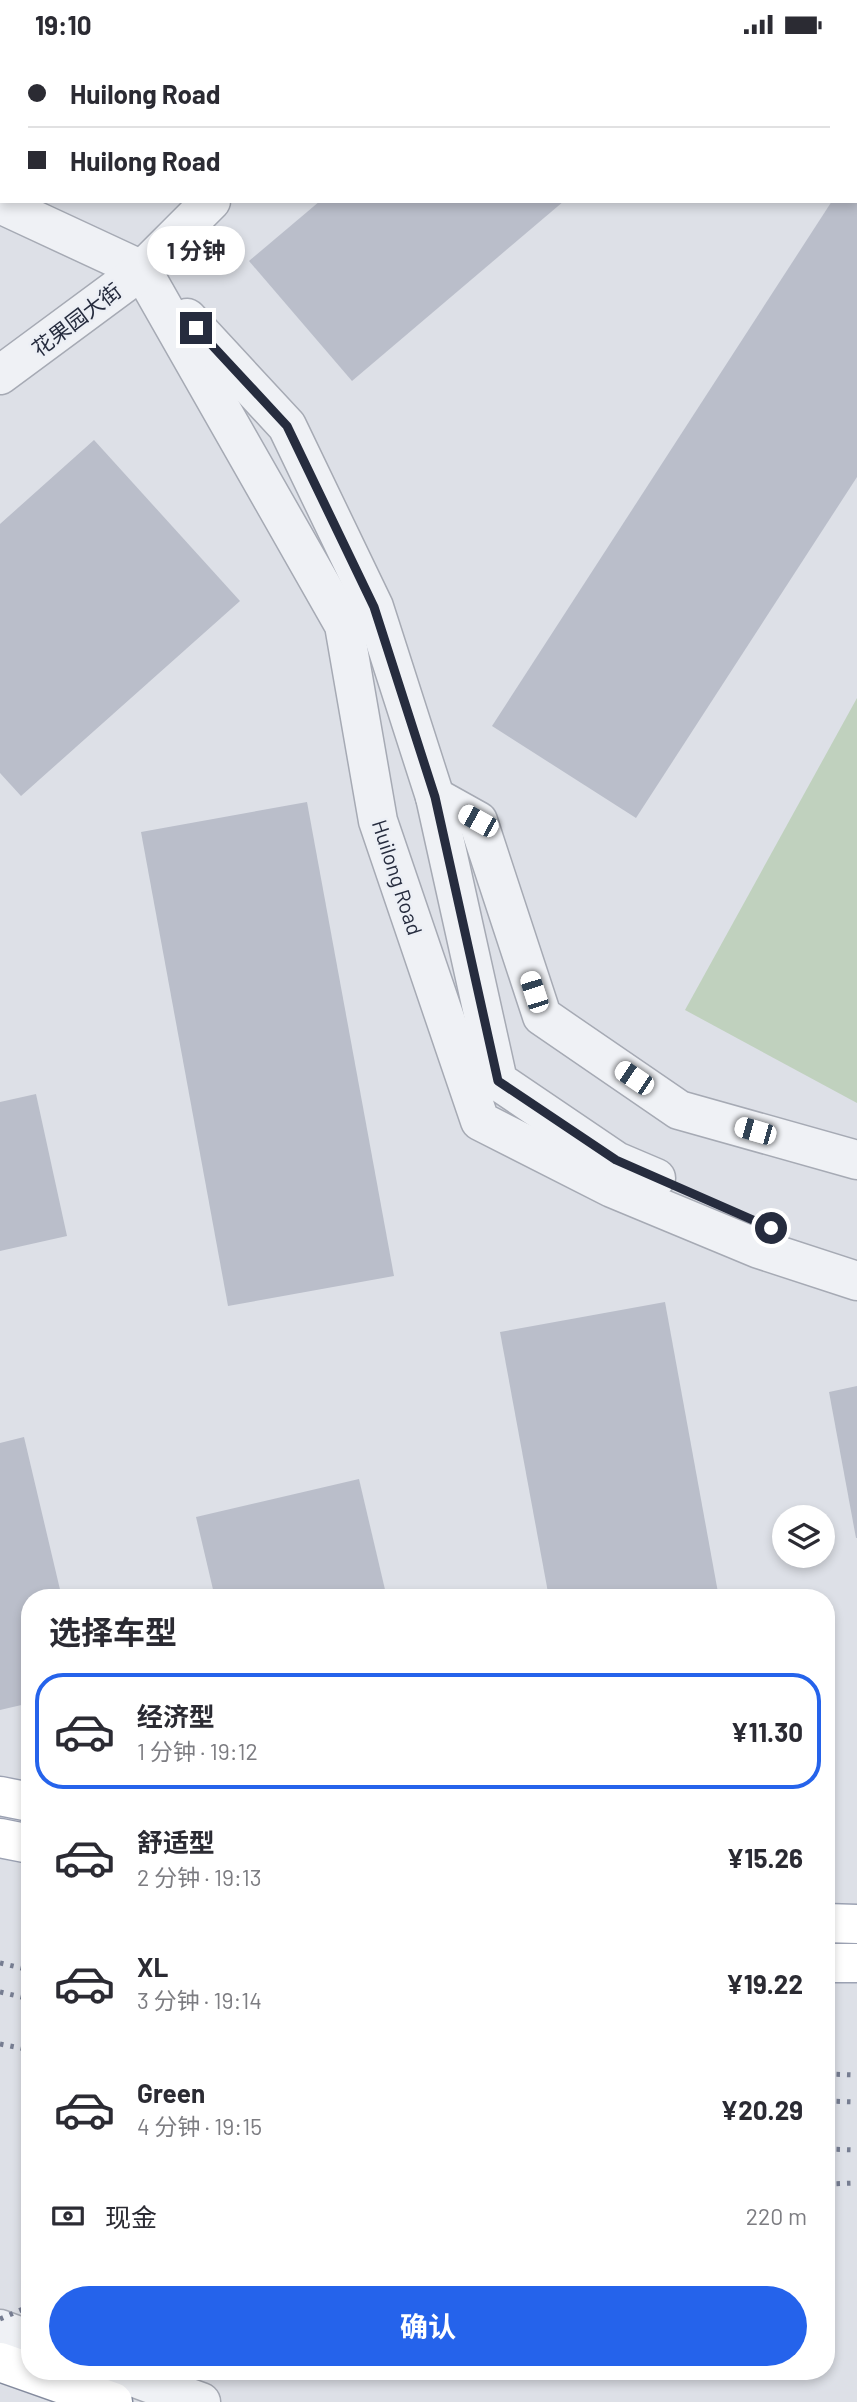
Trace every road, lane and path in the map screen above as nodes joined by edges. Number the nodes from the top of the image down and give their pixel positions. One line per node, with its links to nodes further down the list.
1 (209, 203): 3 (street, 花果园大街)
2 (0, 204): 3 (street)
3 (142, 270): 4 (street, 花果园大街); 5 (street); 6 (street); 9 (street, Huilong Road)
4 (0, 375)
5 (0, 397)
6 (435, 797): 7 (street); 8 (street)
7 (857, 1160)
8 (857, 1254)
9 (857, 1282)
10 (0, 1795): 11 (main road)
11 (21, 1800)
12 (0, 1838): 13 (main road)
13 (21, 1842)
14 (835, 1923): 15 (main road)
15 (857, 1924)
16 (835, 1963): 17 (main road)
17 (857, 1963)
18 (0, 2329): 19 (street)
19 (21, 2337)
20 (0, 2362): 21 (main road)
21 (21, 2369)
22 (51, 2380): 26 (main road)
23 (141, 2380): 27 (street)
24 (0, 2381): 25 (main road); 26 (main road)
25 (47, 2402)
26 (113, 2402)
27 (201, 2402)

